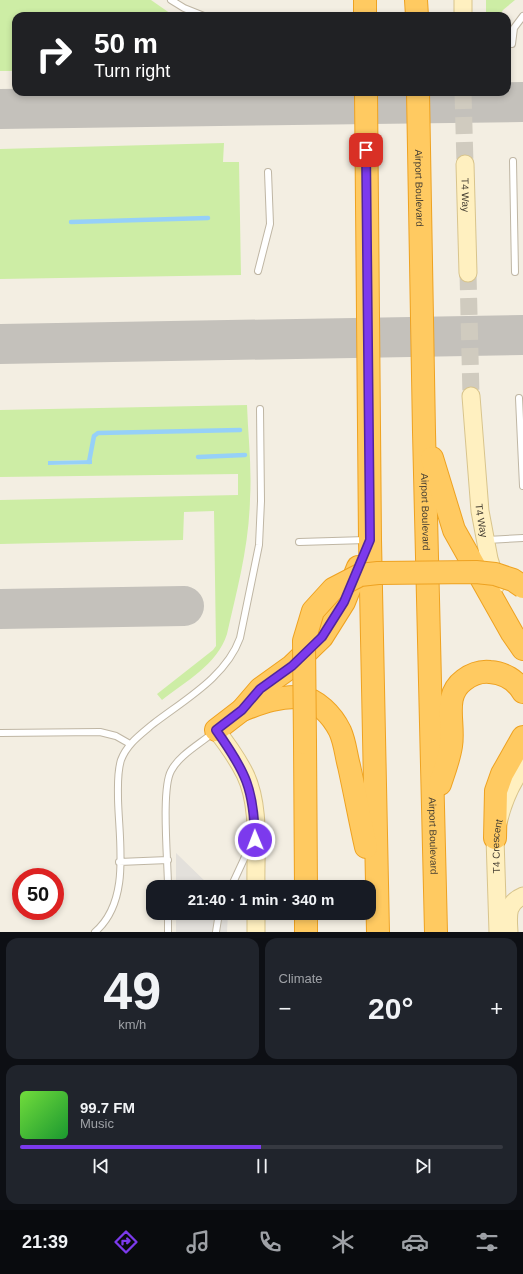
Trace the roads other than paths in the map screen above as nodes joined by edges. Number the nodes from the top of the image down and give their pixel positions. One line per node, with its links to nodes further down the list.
1 (171, 0): 5 (lane)
2 (365, 0): 6 (highway)
3 (416, 0): 7 (highway)
4 (463, 0): 8 (main road)
5 (194, 12)
6 (365, 12)
7 (417, 12)
8 (463, 12)
9 (523, 16): 10 (lane)
10 (512, 44)
11 (366, 96): 25 (highway)
12 (418, 96): 22 (highway, Airport Boulevard)
13 (514, 161): 17 (lane)
14 (465, 164): 18 (main road, T4 Way)
15 (268, 172): 16 (lane)
16 (258, 271)
17 (515, 272)
18 (468, 273)
19 (471, 396): 26 (main road, T4 Way)
20 (519, 398): 23 (lane)
21 (260, 409): 37 (lane)
22 (424, 432): 31 (highway); 40 (highway, Airport Boulevard)
23 (523, 486)
24 (523, 538): 26 (lane)
25 (370, 540): 27 (lane); 33 (highway); 51 (highway)
26 (485, 540): 29 (main road, T4 Way)
27 (299, 542)
28 (523, 587): 49 (highway, bridge)
29 (518, 626): 30 (main road, T4 Way)
30 (523, 638)
31 (523, 649)
32 (523, 692): 40 (highway)
33 (242, 710): 34 (highway); 51 (highway)
34 (216, 730): 42 (main road); 44 (lane)
35 (0, 733): 37 (lane)
36 (523, 737): 43 (highway)
37 (130, 744): 45 (lane)
38 (523, 767): 41 (main road, T4 Crescent)
39 (523, 785): 41 (main road)
40 (434, 805): 62 (highway, Airport Boulevard)
41 (501, 809): 43 (main road, T4 Crescent)
42 (255, 827): 47 (lane); 48 (main road)
43 (495, 838): 63 (main road, T4 Crescent)
44 (168, 860): 45 (lane); 46 (lane)
45 (120, 862): 56 (lane)
46 (168, 880)
47 (234, 880)
48 (256, 880)
49 (306, 880)
50 (523, 896): 64 (main road)
51 (377, 902): 61 (highway)
52 (168, 920): 57 (lane)
53 (218, 920): 58 (lane)
54 (256, 920): 59 (main road)
55 (306, 920): 60 (highway)
56 (95, 932)
57 (168, 932)
58 (216, 932)
59 (256, 932)
60 (306, 932)
61 (378, 932)
62 (436, 932)
63 (498, 932)
64 (509, 932)

